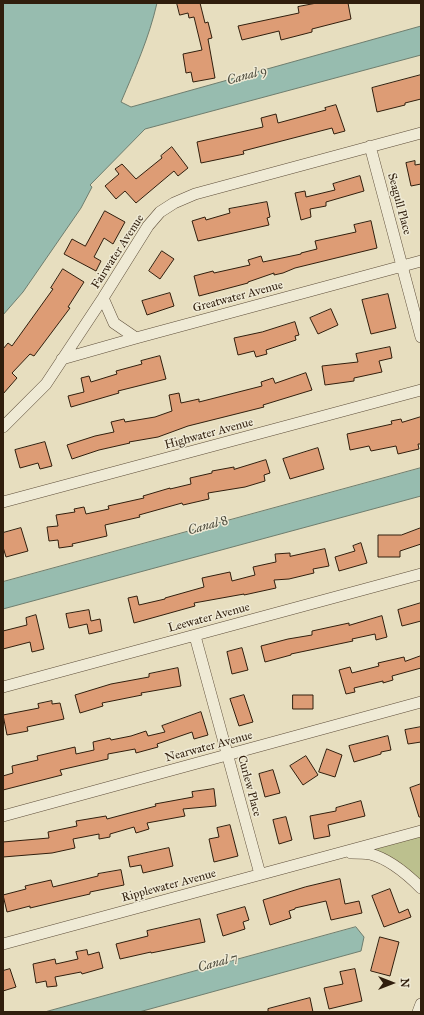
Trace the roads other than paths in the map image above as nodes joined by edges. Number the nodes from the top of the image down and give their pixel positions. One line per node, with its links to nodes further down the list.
1 (421, 132): 2 (street, Fairwater Avenue)
2 (370, 146): 4 (street, Seagull Place); 5 (street, Fairwater Avenue)
3 (421, 261): 4 (street, Greatwater Avenue)
4 (402, 266): 6 (street, Seagull Place); 7 (street, Greatwater Avenue)
5 (103, 298): 7 (street); 8 (street, Fairwater Avenue)
6 (421, 337)
7 (136, 338): 8 (street, Greatwater Avenue)
8 (62, 359): 10 (street, Fairwater Avenue)
9 (421, 390): 11 (street, Highwater Avenue)
10 (3, 427)
11 (3, 502)
12 (421, 574): 13 (street, Leewater Avenue)
13 (195, 636): 14 (street, Leewater Avenue); 16 (street, Curlew Place)
14 (3, 688)
15 (421, 702): 16 (street, Nearwater Avenue)
16 (227, 755): 17 (street, Nearwater Avenue); 20 (street, Curlew Place)
17 (3, 816)
18 (421, 831): 19 (street, Ripplewater Avenue)
19 (343, 852): 20 (street, Ripplewater Avenue); 21 (street, Ripplewater Avenue)
20 (260, 874): 22 (street, Ripplewater Avenue)
21 (421, 888)
22 (3, 944)
23 (421, 1004): 24 (street)
24 (418, 1012)

